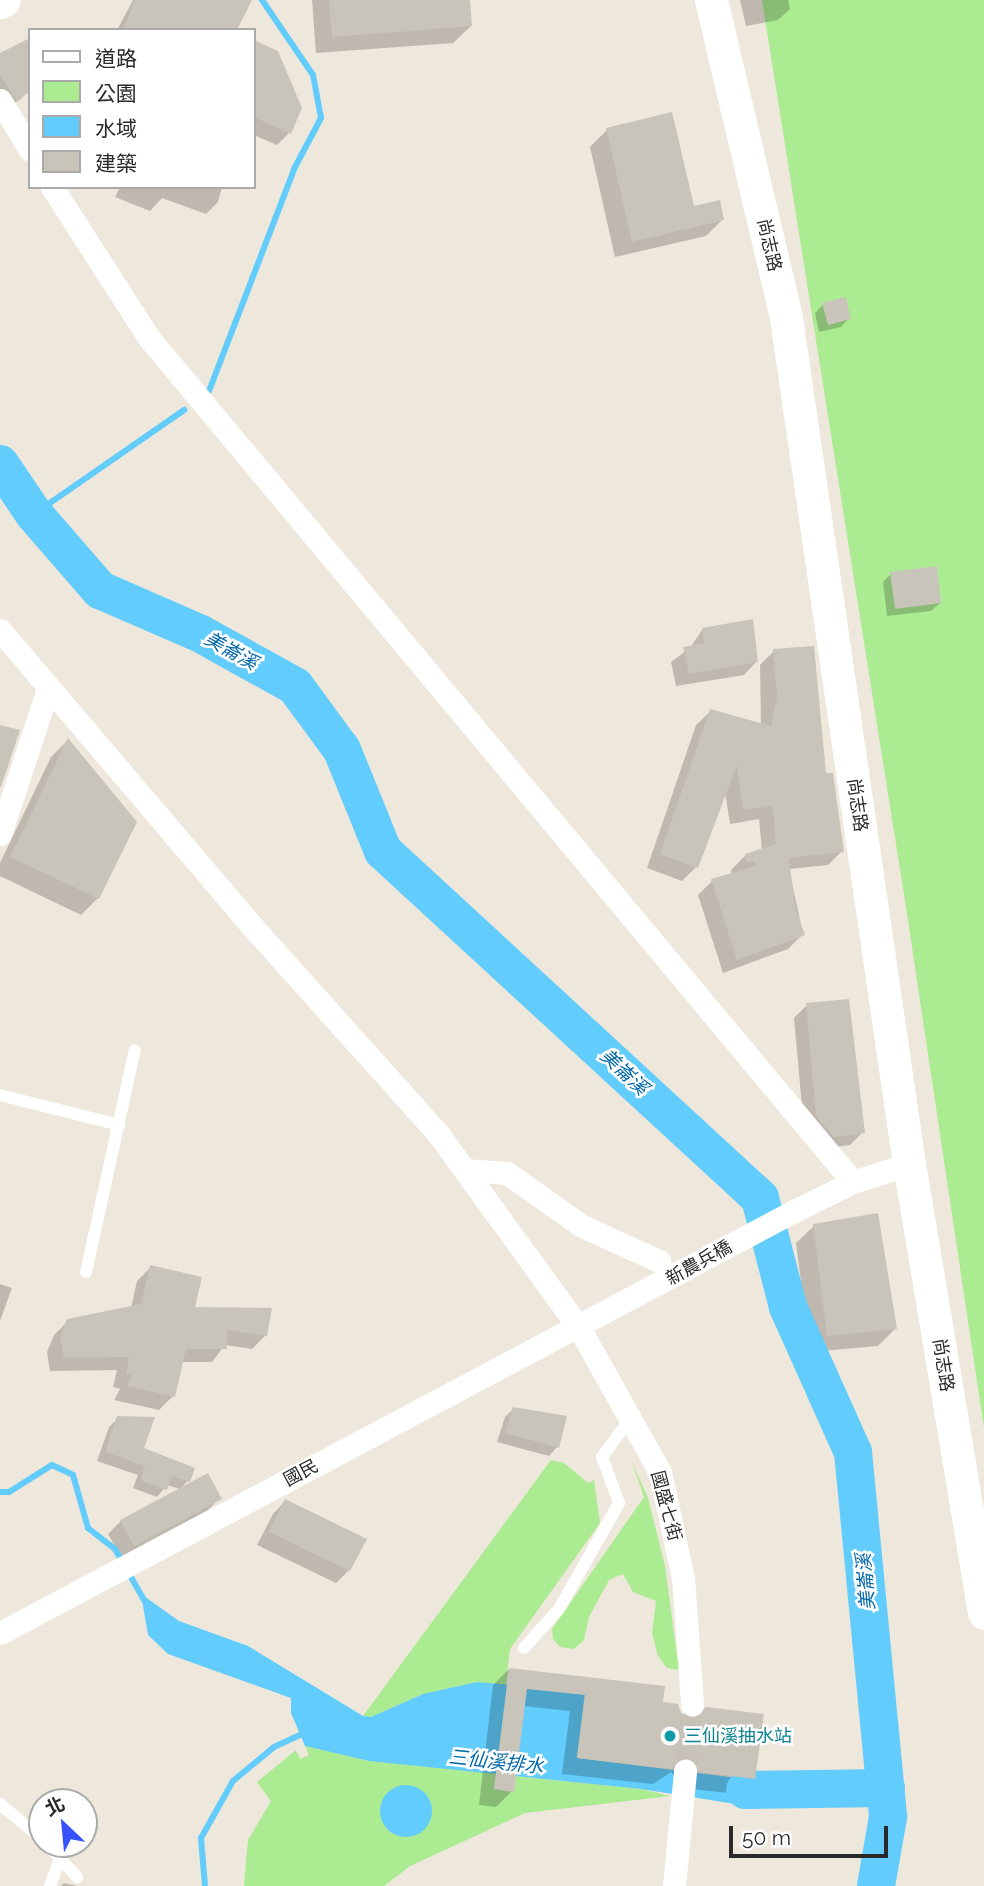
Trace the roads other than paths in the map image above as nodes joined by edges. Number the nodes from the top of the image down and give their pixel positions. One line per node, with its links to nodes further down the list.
1 (711, 0): 11 (street, 尚志路)
2 (0, 100): 3 (street)
3 (28, 147)
4 (53, 189): 13 (street)
5 (0, 630): 6 (street, 國盛七街)
6 (48, 689): 7 (street); 12 (street, 國盛七街)
7 (0, 834)
8 (135, 1050): 10 (lane)
9 (0, 1095): 10 (lane)
10 (119, 1125): 15 (lane)
11 (909, 1164): 13 (street, 新農兵橋); 19 (street, 尚志路)
12 (465, 1170): 14 (street); 17 (street, 國盛七街)
13 (853, 1182): 16 (street, 新農兵橋)
14 (659, 1261)
15 (86, 1272)
16 (602, 1316): 17 (street, 國民)
17 (578, 1326): 18 (street, 國盛七街); 20 (street, 國民)
18 (631, 1418): 21 (lane); 22 (street, 國盛七街)
19 (984, 1613)
20 (0, 1633)
21 (524, 1648)
22 (692, 1705)
23 (685, 1771): 29 (street)
24 (0, 1804): 25 (lane)
25 (28, 1827)
26 (60, 1858): 27 (lane); 28 (lane)
27 (77, 1877)
28 (50, 1886)
29 (674, 1886)

